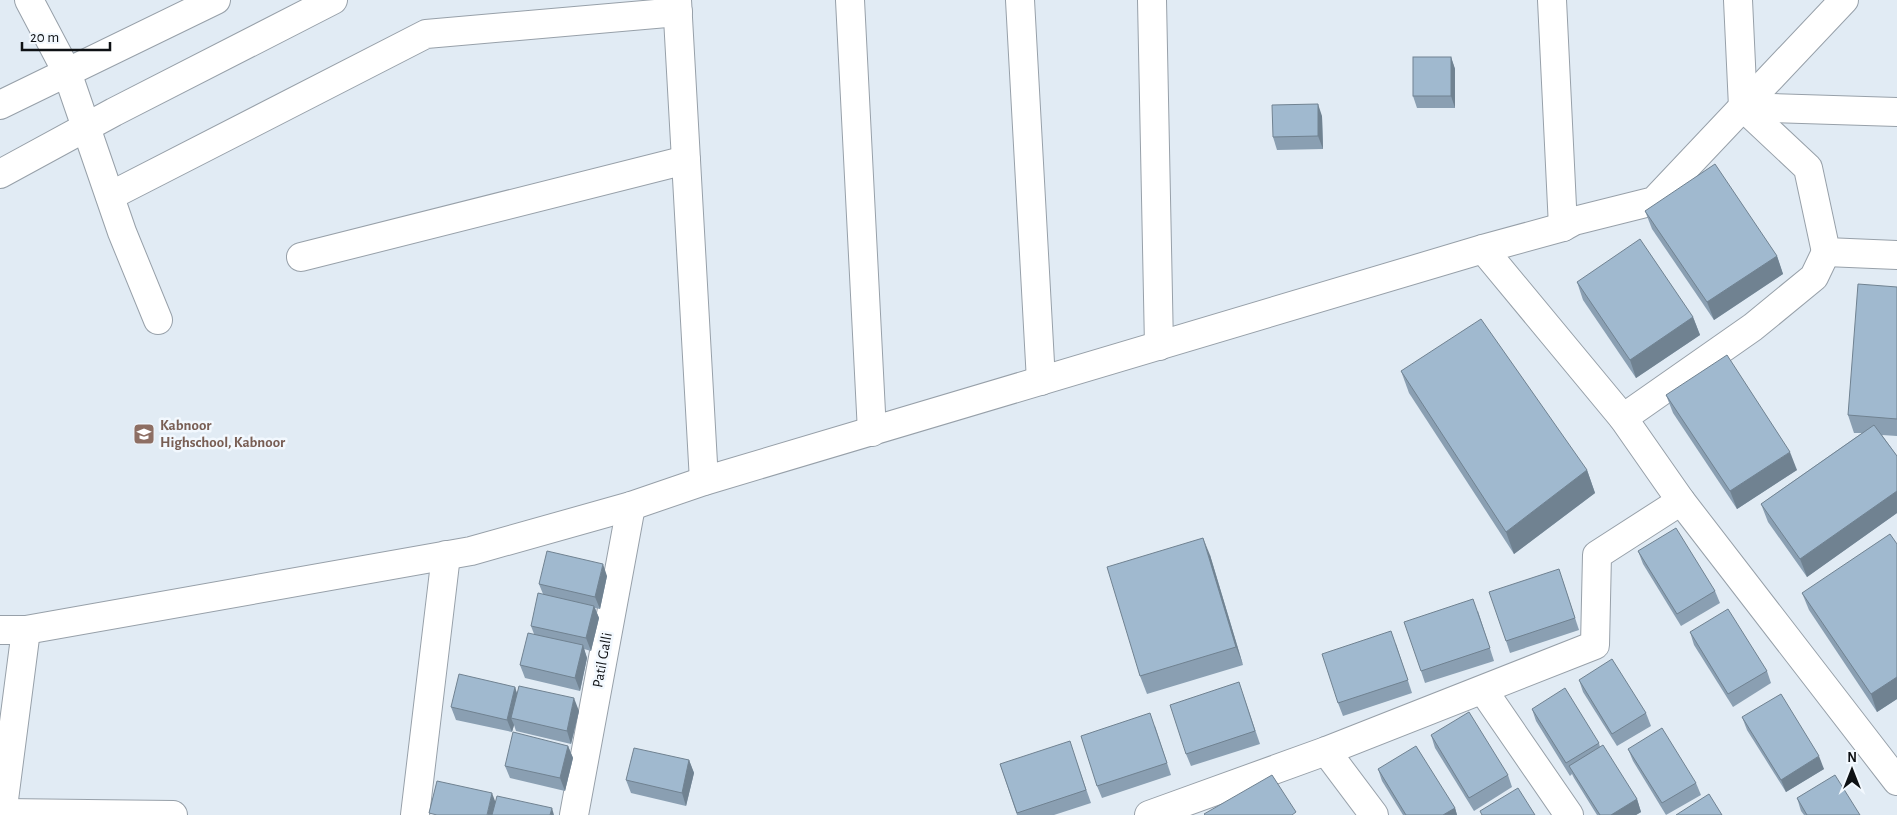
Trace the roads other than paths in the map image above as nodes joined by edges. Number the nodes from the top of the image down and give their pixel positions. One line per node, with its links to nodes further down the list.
1 (29, 0): 11 (street)
2 (216, 0): 11 (street)
3 (333, 0): 15 (street)
4 (850, 0): 28 (street)
5 (1020, 0): 26 (street)
6 (1152, 0): 25 (street)
7 (1552, 0): 19 (street)
8 (1738, 0): 13 (street)
9 (1844, 0): 13 (street)
10 (677, 6): 16 (street); 18 (street)
11 (67, 72): 12 (street); 15 (street)
12 (0, 106)
13 (1743, 107): 14 (street); 19 (street); 21 (street)
14 (1897, 112)
15 (87, 126): 17 (street); 18 (street)
16 (686, 160): 23 (street); 29 (street)
17 (0, 174)
18 (110, 196): 24 (street)
19 (1562, 227): 20 (street)
20 (1483, 249): 25 (street); 27 (street)
21 (1826, 252): 22 (street); 27 (street)
22 (1897, 254)
23 (301, 257)
24 (158, 320)
25 (1159, 346): 26 (street)
26 (1041, 381): 28 (street)
27 (1623, 418): 30 (street)
28 (872, 432): 29 (street)
29 (704, 481): 31 (street)
30 (1681, 501): 34 (street); 36 (street)
31 (631, 506): 32 (street); 40 (street, Patil Galli)
32 (446, 555): 33 (street); 39 (street)
33 (13, 630): 37 (street)
34 (1483, 690): 35 (street); 43 (street)
35 (1326, 751): 41 (street); 42 (street)
36 (1897, 780)
37 (2, 814): 38 (street)
38 (173, 815)
39 (415, 815)
40 (574, 815)
41 (1149, 815)
42 (1374, 815)
43 (1568, 815)

